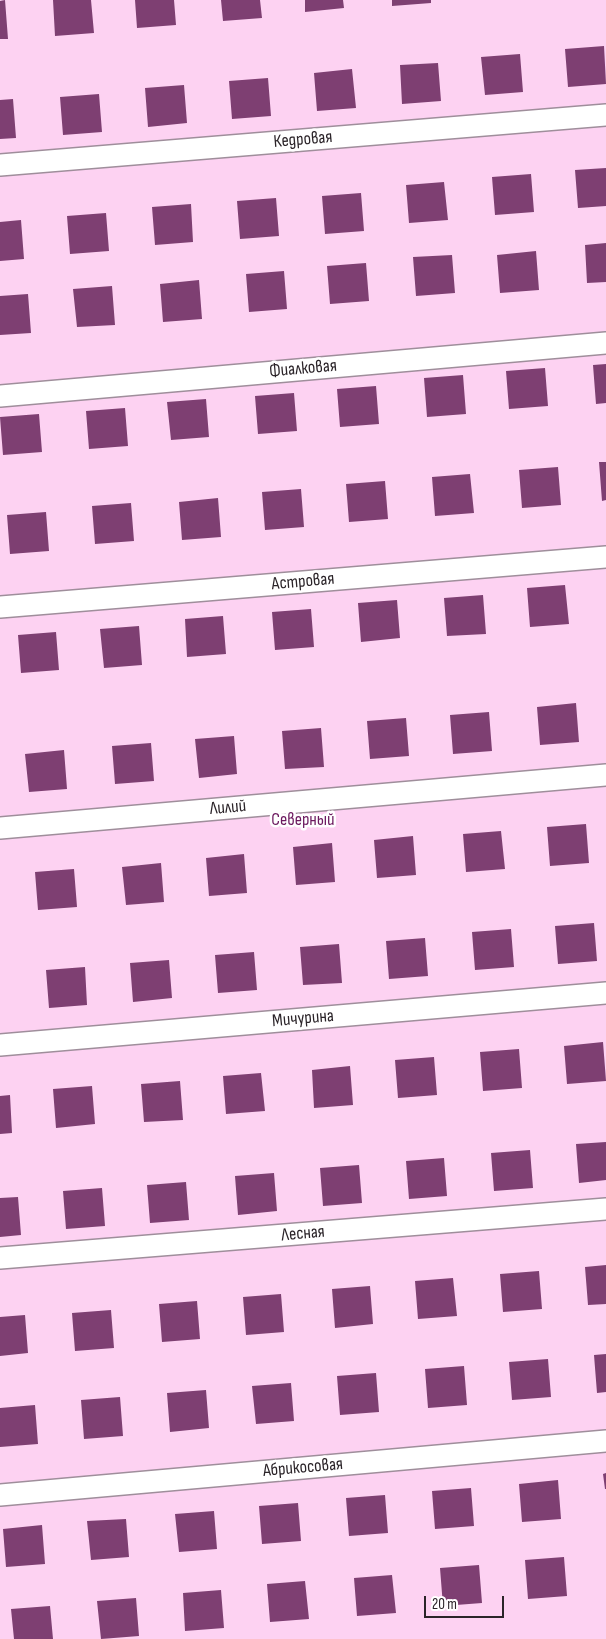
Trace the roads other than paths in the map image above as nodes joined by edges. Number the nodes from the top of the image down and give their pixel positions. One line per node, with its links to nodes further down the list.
1 (606, 115): 2 (street, Кедровая)
2 (0, 165)
3 (606, 343): 4 (street, Фиалковая)
4 (0, 396)
5 (606, 557): 6 (street, Астровая)
6 (0, 607)
7 (606, 776): 8 (street, Лилий)
8 (0, 828)
9 (606, 993): 10 (street, Мичурина)
10 (0, 1045)
11 (606, 1209): 12 (street, Лесная)
12 (0, 1258)
13 (606, 1441): 14 (street, Абрикосовая)
14 (0, 1495)

